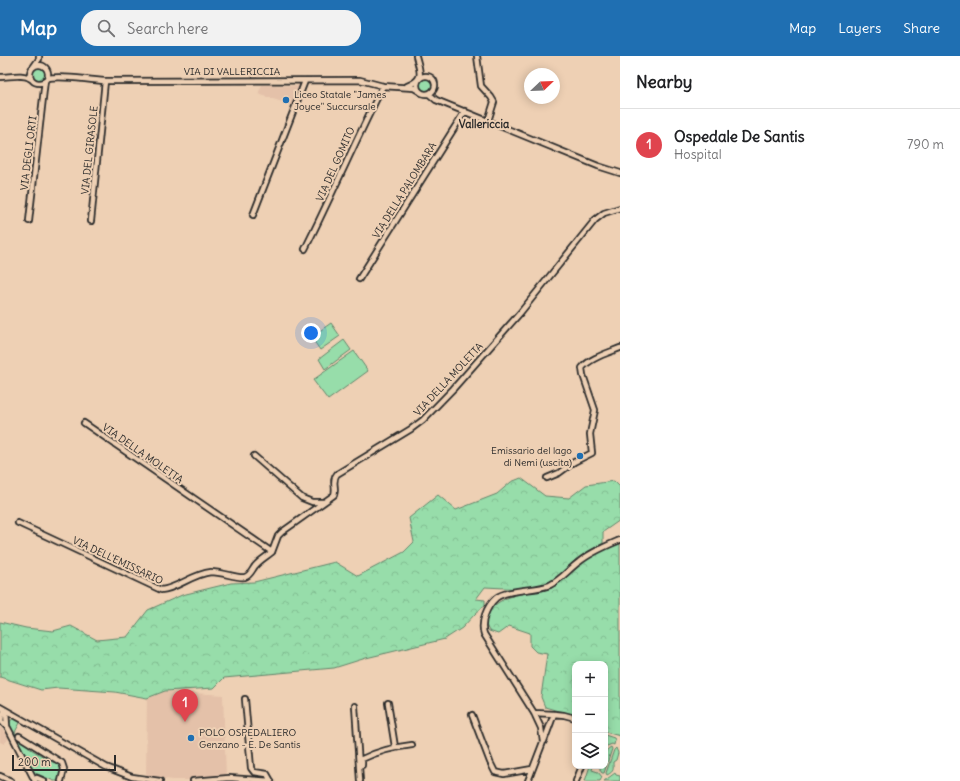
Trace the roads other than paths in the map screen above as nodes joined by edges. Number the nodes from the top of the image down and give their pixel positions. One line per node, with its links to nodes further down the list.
1 (416, 56): 6 (street)
2 (477, 56): 26 (street)
3 (39, 57): 4 (street); 5 (street)
4 (34, 66): 5 (street); 7 (street)
5 (43, 66): 8 (street)
6 (420, 69): 11 (street); 15 (street)
7 (31, 70): 9 (street); 13 (street)
8 (47, 70): 10 (street, VIA DI VALLERICCIA); 14 (street)
9 (20, 76): 12 (street); 13 (street)
10 (59, 76): 14 (street, VIA DI VALLERICCIA); 16 (street, VIA DI VALLERICCIA)
11 (429, 77): 15 (street); 21 (street)
12 (0, 78)
13 (32, 79): 18 (street)
14 (46, 79): 18 (street, VIA DEGLI ORTI)
15 (419, 80): 20 (street); 22 (street)
16 (105, 81): 17 (street, VIA DI VALLERICCIA); 30 (street, VIA DEL GIRASOLE)
17 (305, 81): 19 (street, VIA DI VALLERICCIA); 29 (street)
18 (42, 85): 31 (street, VIA DEGLI ORTI)
19 (383, 86): 20 (street, VIA DI VALLERICCIA); 32 (street, VIA DEL GOMITO)
20 (406, 87): 22 (street, VIA DI VALLERICCIA)
21 (433, 90): 23 (street); 24 (street)
22 (419, 91): 23 (street, VIA DI VALLERICCIA)
23 (429, 94): 24 (street, VIA DI VALLERICCIA)
24 (439, 101): 25 (street, VIA DI VALLERICCIA)
25 (464, 111): 26 (street, VIA DI VALLERICCIA); 33 (street, VIA DELLA PALOMBARA)
26 (488, 121): 27 (street, VIA DI VALLERICCIA)
27 (620, 173)
28 (620, 208): 38 (street, VIA DELLA MOLETTA)
29 (253, 215)
30 (90, 220)
31 (29, 221)
32 (305, 249)
33 (359, 279)
34 (620, 348): 37 (street)
35 (84, 423): 41 (street, VIA DELLA MOLETTA)
36 (254, 456): 38 (street)
37 (547, 478)
38 (324, 502): 41 (street, VIA DELLA MOLETTA)
39 (18, 523): 41 (street, VIA DELL'EMISSARIO)
40 (620, 540): 47 (street)
41 (272, 552)
42 (245, 699): 69 (street)
43 (388, 703): 57 (street)
44 (355, 706): 70 (street)
45 (0, 707): 46 (street)
46 (6, 711): 50 (street); 52 (street); 53 (street)
47 (534, 713): 48 (street); 55 (street)
48 (554, 714): 51 (street); 55 (street)
49 (472, 715): 58 (street)
50 (15, 716): 53 (street); 66 (street)
51 (572, 717)
52 (1, 720): 53 (street)
53 (7, 726): 61 (street)
54 (18, 736): 65 (street)
55 (543, 742): 58 (street)
56 (412, 745): 57 (street)
57 (395, 747): 70 (street)
58 (532, 769): 71 (street)
59 (581, 769): 72 (street)
60 (0, 776): 63 (street)
61 (36, 780): 64 (street)
62 (256, 780): 68 (street); 69 (street)
63 (11, 781)
64 (44, 781)
65 (61, 781)
66 (160, 781)
67 (193, 781): 68 (street)
68 (198, 781)
69 (271, 781)
70 (361, 781)
71 (528, 781)
72 (576, 781)

